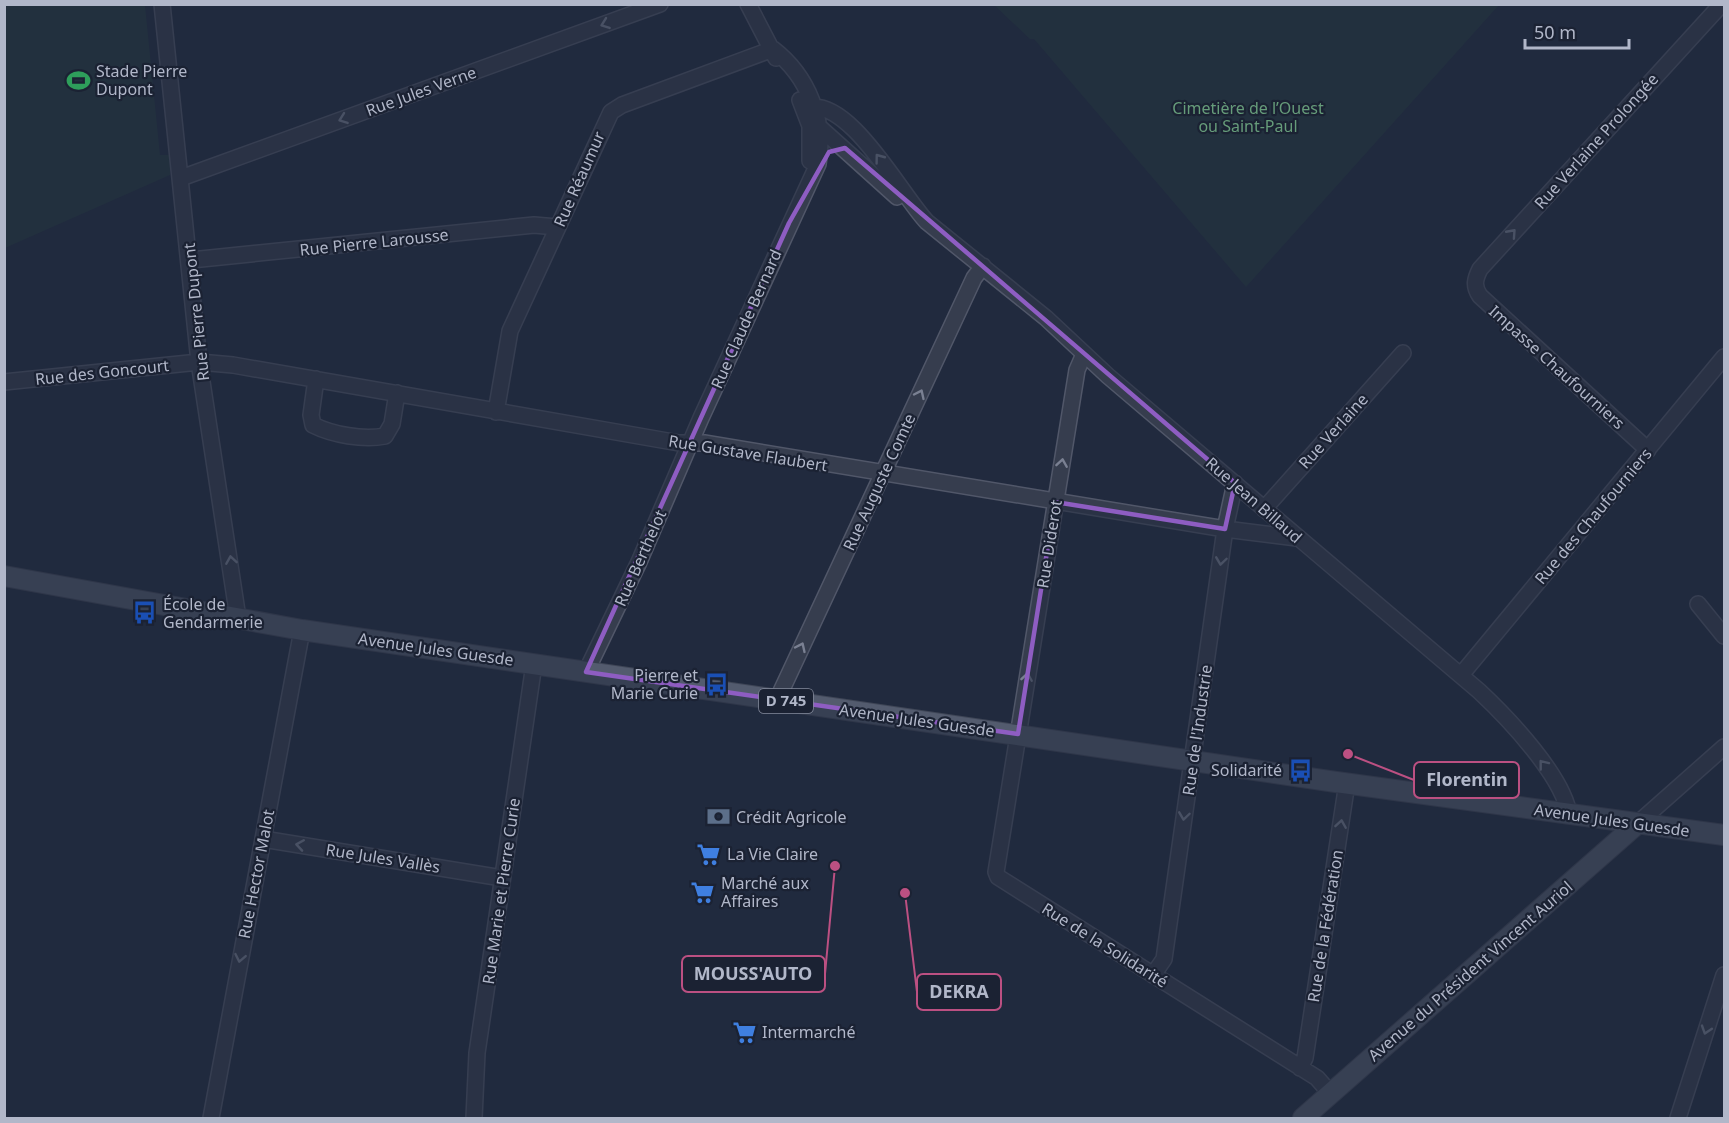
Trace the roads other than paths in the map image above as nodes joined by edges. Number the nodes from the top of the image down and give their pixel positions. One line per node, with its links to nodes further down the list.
1 (162, 4): 10 (street, Rue Pierre Dupont)
2 (660, 4): 10 (street, Rue Jules Verne, one-way to 10)
3 (748, 4): 5 (street)
4 (1721, 8): 16 (street, Rue Verlaine Prolongée, one-way to 4)
5 (773, 49): 6 (street); 13 (street, Rue Réaumur)
6 (808, 110): 7 (street); 11 (street); 12 (street, one-way to 6)
7 (820, 127): 8 (street); 9 (street)
8 (845, 148): 9 (street); 12 (street)
9 (818, 164): 11 (street)
10 (182, 178): 14 (street, Rue Pierre Dupont)
11 (802, 196): 25 (street, Rue Claude Bernard)
12 (912, 207): 15 (street, Rue Jean Billaud)
13 (557, 227): 14 (street, Rue Pierre Larousse); 24 (street, Rue Réaumur)
14 (191, 260): 20 (street, Rue Pierre Dupont)
15 (983, 266): 18 (street, Rue Jean Billaud); 27 (street, Rue Auguste Comte, one-way to 15)
16 (1475, 278): 26 (street, Impasse Chaufourniers)
17 (1403, 353): 30 (street, Rue Verlaine)
18 (1084, 354): 28 (street, Rue Jean Billaud); 29 (street, Rue Diderot, one-way to 18)
19 (1725, 357): 26 (street, Rue des Chaufourniers)
20 (200, 362): 21 (street, Rue Gustave Flaubert); 22 (street, Rue des Goncourt); 35 (street, Rue Pierre Dupont, one-way to 20)
21 (316, 379): 23 (street, Rue Gustave Flaubert); 23 (street)
22 (4, 382)
23 (397, 393): 24 (street, Rue Gustave Flaubert)
24 (496, 412): 25 (street, Rue Gustave Flaubert)
25 (690, 443): 27 (street, Rue Gustave Flaubert); 39 (street, Rue Berthelot)
26 (1648, 450): 40 (street, Rue des Chaufourniers)
27 (883, 474): 29 (street, Rue Gustave Flaubert); 41 (street, Rue Auguste Comte, one-way to 27)
28 (1234, 483): 30 (street, Rue Jean Billaud); 31 (street, Rue de l'Industrie)
29 (1055, 502): 31 (street, Rue Gustave Flaubert); 42 (street, Rue Diderot, one-way to 29)
30 (1264, 509): 32 (street, Rue Jean Billaud)
31 (1226, 529): 32 (street, Rue Gustave Flaubert); 44 (street, Rue de l'Industrie, one-way to 44)
32 (1297, 538): 40 (street, Rue Jean Billaud)
33 (4, 576): 35 (main road, Avenue Jules Guesde / D 745)
34 (1698, 604): 37 (street)
35 (238, 618): 36 (main road, Avenue Jules Guesde / D 745)
36 (302, 630): 38 (main road, Avenue Jules Guesde / D 745); 49 (street, Rue Hector Malot)
37 (1725, 636)
38 (534, 664): 39 (main road, Avenue Jules Guesde / D 745); 50 (street, Rue Marie et Pierre Curie)
39 (585, 672): 41 (main road, Avenue Jules Guesde / D 745)
40 (1461, 675): 46 (street, Rue Jean Billaud, one-way to 40)
41 (777, 700): 42 (main road, Avenue Jules Guesde / D 745)
42 (1018, 734): 44 (main road, Avenue Jules Guesde / D 745); 51 (street, Rue de la Solidarité)
43 (1725, 747): 47 (street)
44 (1192, 761): 45 (main road, Avenue Jules Guesde / D 745); 51 (street, Rue de l'Industrie, one-way to 51)
45 (1347, 783): 46 (main road, Avenue Jules Guesde / D 745); 53 (street, Rue de la Fédération, one-way to 45)
46 (1569, 815): 47 (main road, Avenue Jules Guesde / D 745)
47 (1637, 824): 48 (main road, Avenue Jules Guesde); 54 (main road, Avenue du Président Vincent Auriol)
48 (1725, 835)
49 (263, 839): 50 (street, Rue Jules Vallès, one-way to 49); 55 (street, Rue Hector Malot, one-way to 55)
50 (502, 878): 56 (street, Rue Marie et Pierre Curie)
51 (1153, 975): 53 (street, Rue de la Solidarité)
52 (1725, 975): 58 (street, one-way to 58)
53 (1300, 1068): 54 (street, Rue de la Solidarité)
54 (1330, 1094): 57 (main road, Avenue du Président Vincent Auriol)
55 (211, 1119)
56 (474, 1119)
57 (1303, 1119)
58 (1678, 1119)

